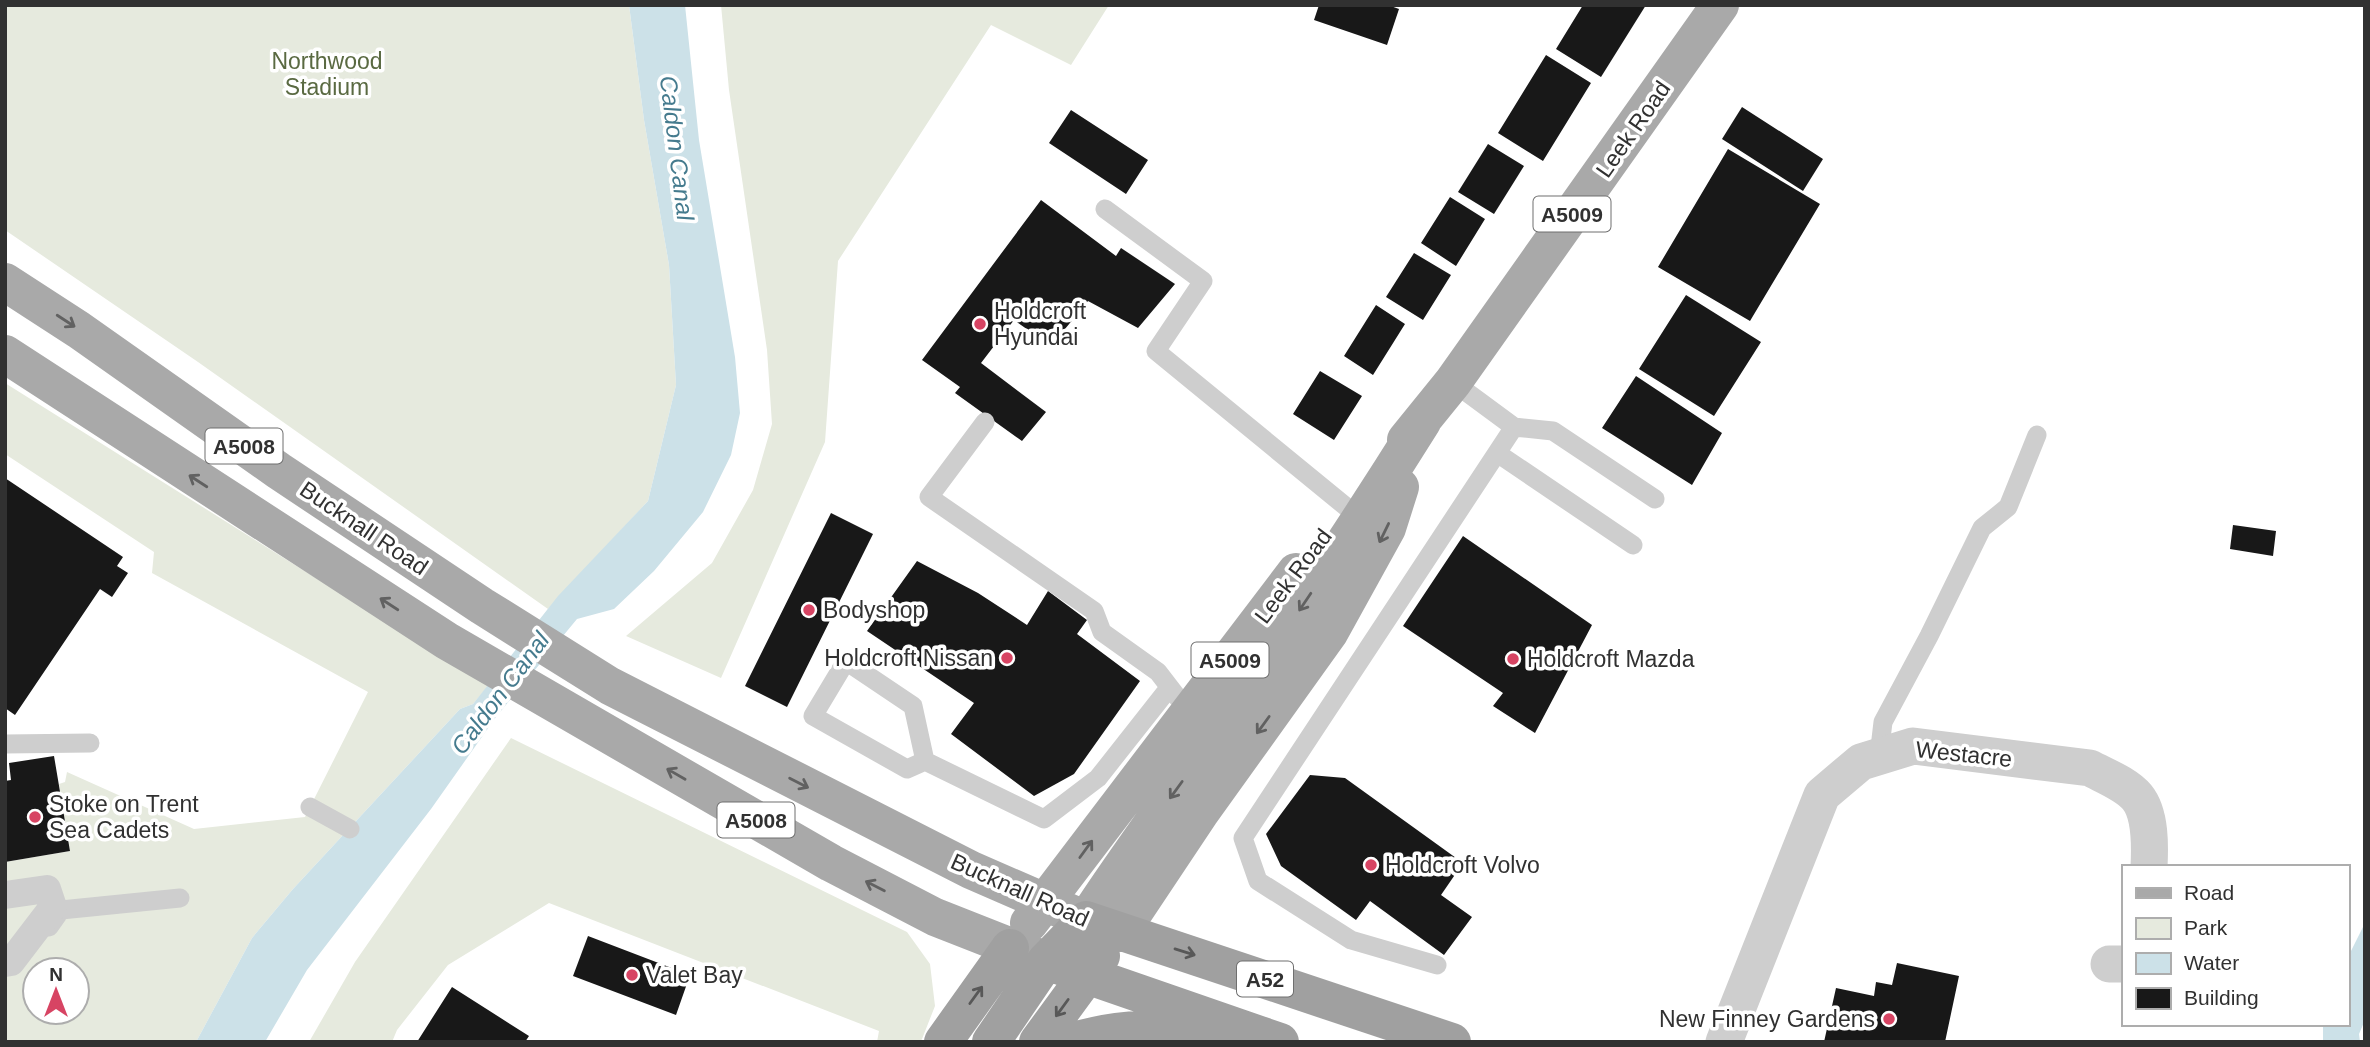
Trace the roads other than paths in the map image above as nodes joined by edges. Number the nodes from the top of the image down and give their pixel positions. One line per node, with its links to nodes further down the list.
1 (1720, 5): 5 (main road, Leek Road / A5009)
2 (1105, 209): 12 (lane)
3 (5, 282): 25 (main road, Bucknall Road / A5008, one-way to 25)
4 (5, 354): 27 (main road, A5008, one-way to 4)
5 (1454, 382): 7 (main road, Leek Road / A5009); 8 (lane)
6 (985, 422): 14 (lane)
7 (1422, 422): 12 (main road, Leek Road / A5009); 26 (main road, Leek Road / A5009, one-way to 26)
8 (1514, 427): 10 (lane); 11 (lane)
9 (2037, 435): 18 (lane)
10 (1497, 453): 13 (lane); 30 (lane)
11 (1655, 499)
12 (1354, 513): 14 (main road, Leek Road / A5009); 17 (main road, A5009, one-way to 17)
13 (1633, 545)
14 (1180, 699): 17 (lane); 19 (lane); 25 (main road, Leek Road / A5009, one-way to 14)
15 (90, 743): 16 (lane)
16 (5, 744)
17 (1208, 745): 26 (main road, A5009, one-way to 26)
18 (1879, 756): 22 (street, Westacre); 39 (street, Westacre)
19 (925, 761): 19 (lane)
20 (310, 807): 21 (lane)
21 (351, 829)
22 (2149, 865)
23 (5, 895): 29 (street)
24 (180, 898): 32 (lane)
25 (1044, 903): 26 (main road, Bucknall Road / A5008); 27 (main road, Leek Road)
26 (1103, 926): 28 (highway, Leek Road); 31 (highway); 38 (highway, Bucknall Road / A52, one-way to 38)
27 (1010, 948): 28 (main road, A5008); 33 (highway, one-way to 27)
28 (1046, 961): 31 (highway); 34 (highway, Leek Road)
29 (5, 963)
30 (1437, 965)
31 (1087, 974): 35 (highway, one-way to 35); 37 (highway)
32 (5, 977)
33 (943, 1042)
34 (991, 1042)
35 (1038, 1042)
36 (1072, 1042): 37 (highway)
37 (1279, 1042)
38 (1452, 1042)
39 (1724, 1042)

